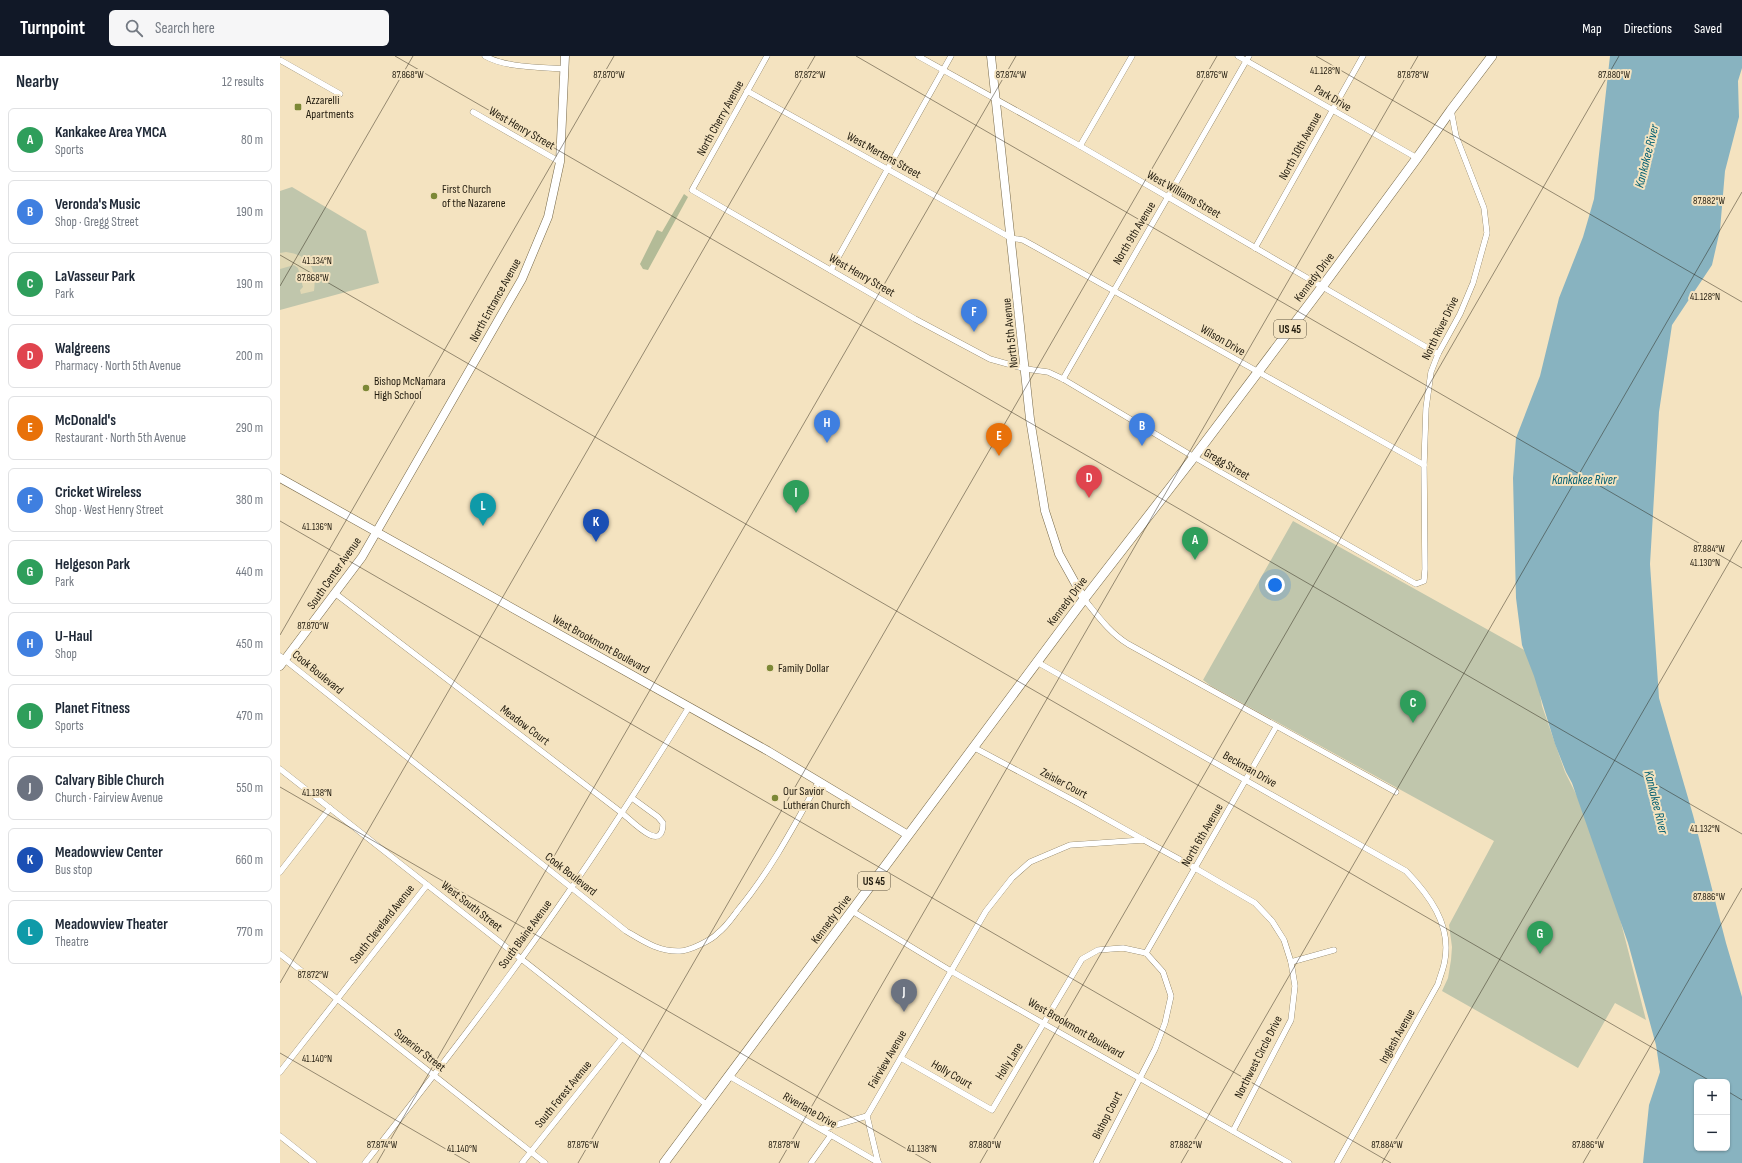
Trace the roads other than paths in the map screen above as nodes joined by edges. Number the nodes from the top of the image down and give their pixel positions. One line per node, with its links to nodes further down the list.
1 (485, 56): 13 (street)
2 (565, 56): 13 (main road, North Entrance Avenue)
3 (766, 56): 15 (street, North Cherry Avenue)
4 (918, 56): 14 (street, West Williams Street)
5 (951, 56): 14 (street)
6 (991, 56): 17 (main road, North 5th Avenue)
7 (1132, 56): 21 (street)
8 (1238, 56): 11 (street, Park Drive)
9 (1364, 56): 18 (street, North 10th Avenue)
10 (1492, 56): 19 (main road, Kennedy Drive / US 45)
11 (1248, 58): 18 (street, Park Drive); 26 (street, North 9th Avenue)
12 (280, 60): 16 (street)
13 (564, 69): 23 (main road, North Entrance Avenue)
14 (943, 70): 17 (street, West Williams Street); 24 (street)
15 (747, 91): 24 (street, West Mertens Street); 25 (street, North Cherry Avenue)
16 (340, 94)
17 (995, 98): 21 (street, West Williams Street); 27 (main road, North 5th Avenue)
18 (1333, 110): 22 (street, Park Drive); 28 (street, North 10th Avenue)
19 (1450, 110): 22 (main road, Kennedy Drive / US 45); 32 (street, North River Drive)
20 (473, 112): 23 (street, West Henry Street)
21 (1080, 146): 26 (street, West Williams Street)
22 (1417, 158): 30 (main road, Kennedy Drive / US 45)
23 (560, 162): 39 (main road, North Entrance Avenue)
24 (887, 170): 27 (street, West Mertens Street); 29 (street)
25 (692, 190): 29 (street, West Henry Street)
26 (1168, 197): 28 (street, West Williams Street); 31 (street, North 9th Avenue)
27 (1011, 238): 31 (street, Wilson Drive); 33 (main road, North 5th Avenue)
28 (1255, 248): 30 (street, West Williams Street)
29 (832, 270): 33 (street, West Henry Street)
30 (1322, 287): 32 (street, West Williams Street); 34 (main road, Kennedy Drive / US 45)
31 (1113, 290): 34 (street, Wilson Drive); 35 (street, North 9th Avenue)
32 (1438, 354): 37 (street, North River Drive)
33 (1026, 370): 35 (street, Gregg Street); 42 (main road, North 5th Avenue)
34 (1258, 372): 36 (main road, Kennedy Drive / US 45); 37 (street, Wilson Drive)
35 (1063, 379): 36 (street, Gregg Street)
36 (1194, 458): 40 (street, Gregg Street); 42 (main road, Kennedy Drive / US 45)
37 (1424, 465): 40 (street, North River Drive)
38 (280, 478): 39 (main road, West Brookmont Boulevard)
39 (376, 532): 41 (main road, South Center Avenue); 45 (main road, West Brookmont Boulevard)
40 (1416, 584)
41 (336, 594): 43 (main road, South Center Avenue); 54 (street, Meadow Court)
42 (1084, 599): 44 (main road, Kennedy Drive / US 45); 46 (street)
43 (282, 660): 60 (street, Cook Boulevard)
44 (1037, 662): 47 (main road, Kennedy Drive / US 45); 50 (street, Beckman Drive)
45 (689, 707): 49 (main road, West Brookmont Boulevard); 52 (street, South Blaine Avenue)
46 (1276, 727): 50 (street, North 6th Avenue); 51 (street)
47 (973, 748): 55 (main road, Kennedy Drive / US 45); 56 (street, Zeisler Court)
48 (280, 769): 53 (street, West South Street)
49 (819, 780): 55 (main road, West Brookmont Boulevard); 60 (street, Cook Boulevard)
50 (1246, 780): 57 (street, North 6th Avenue); 62 (street, Beckman Drive)
51 (1396, 792)
52 (632, 798): 54 (street, South Blaine Avenue); 54 (street, Meadow Court)
53 (330, 808): 58 (street); 59 (street, West South Street)
54 (622, 813): 60 (street, South Blaine Avenue)
55 (908, 835): 61 (main road, Kennedy Drive / US 45)
56 (1144, 840): 57 (street, Zeisler Court); 68 (street, Fairview Avenue)
57 (1196, 868): 64 (street, North 6th Avenue); 67 (street, Northwest Circle Drive)
58 (280, 872)
59 (427, 885): 66 (street, West South Street); 69 (street, South Cleveland Avenue)
60 (571, 888): 66 (street, South Blaine Avenue)
61 (852, 911): 68 (street, West Brookmont Boulevard); 75 (main road, Kennedy Drive / US 45)
62 (1438, 912): 94 (street, Inglesh Avenue)
63 (1334, 950): 67 (street)
64 (1146, 953): 70 (street); 76 (street)
65 (280, 954): 69 (street, Superior Street)
66 (522, 958): 71 (street, West South Street); 74 (street, South Blaine Avenue)
67 (1291, 962): 81 (street, Northwest Circle Drive)
68 (951, 971): 70 (street, West Brookmont Boulevard); 72 (street, Fairview Avenue)
69 (337, 999): 73 (street, South Cleveland Avenue); 74 (street, Superior Street)
70 (1045, 1024): 76 (street, West Brookmont Boulevard); 78 (street, Holly Lane)
71 (622, 1038): 77 (street, West South Street); 84 (street, South Forest Avenue)
72 (901, 1058): 78 (street, Holly Court); 79 (street, Fairview Avenue)
73 (280, 1072)
74 (434, 1075): 84 (street, Superior Street); 86 (street, South Blaine Avenue)
75 (729, 1076): 77 (main road, Kennedy Drive / US 45); 80 (street, Riverlane Drive)
76 (1139, 1078): 81 (street, West Brookmont Boulevard); 92 (street, Bishop Court)
77 (707, 1105): 89 (main road, Kennedy Drive / US 45)
78 (992, 1110)
79 (867, 1116): 80 (street); 91 (street)
80 (822, 1129): 82 (street, Riverlane Drive)
81 (1233, 1132): 93 (street, West Brookmont Boulevard)
82 (831, 1135): 90 (street); 91 (street, Riverlane Drive)
83 (280, 1136): 85 (street)
84 (531, 1152): 87 (street, South Forest Avenue); 88 (street, Superior Street)
85 (314, 1163)
86 (365, 1163)
87 (522, 1163)
88 (545, 1163)
89 (664, 1163)
90 (810, 1163)
91 (879, 1163)
92 (1096, 1163)
93 (1289, 1163)
94 (1337, 1163)

